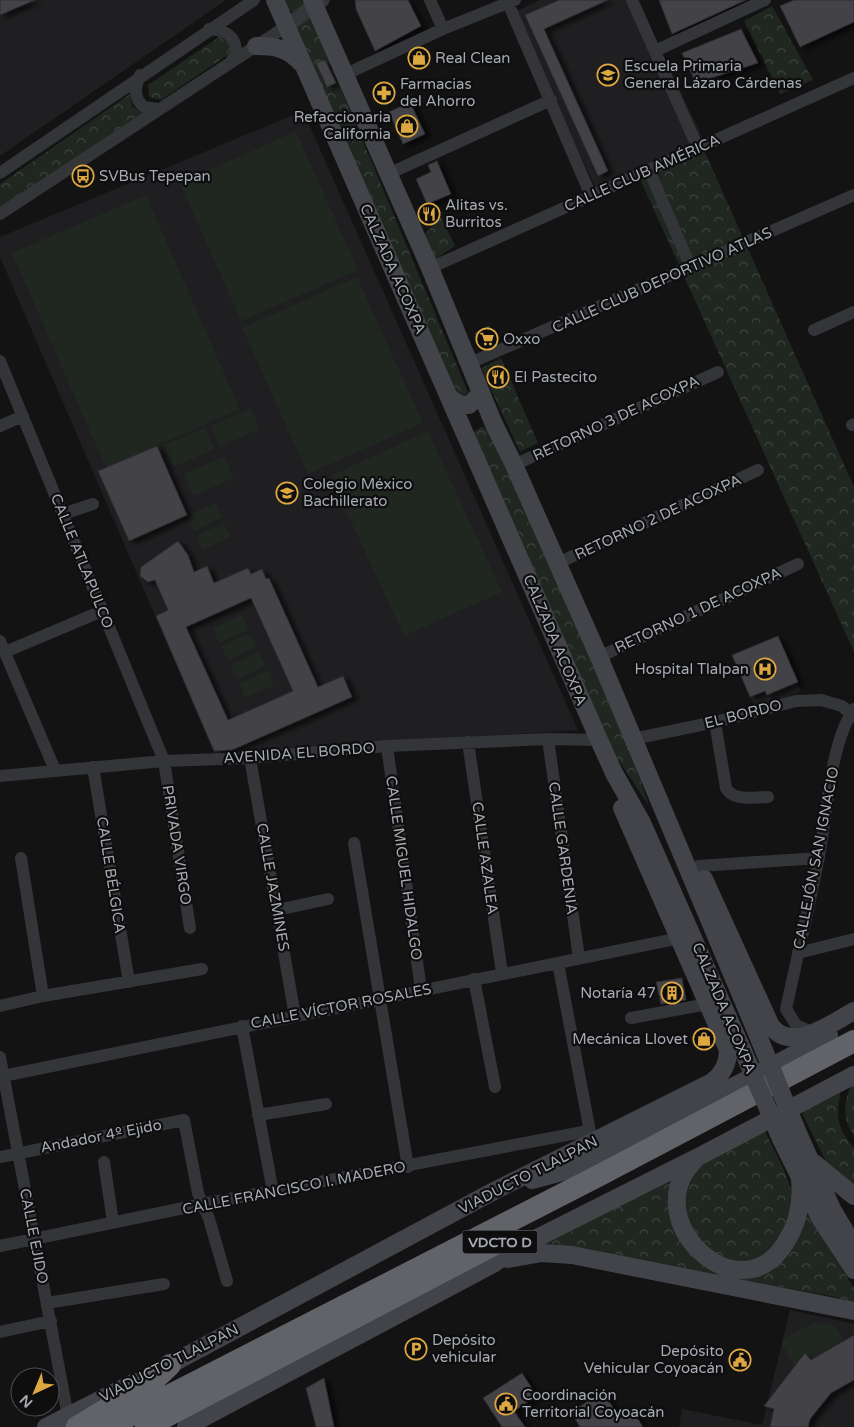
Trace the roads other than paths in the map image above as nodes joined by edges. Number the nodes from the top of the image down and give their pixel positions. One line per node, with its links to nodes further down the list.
1 (254, 0): 9 (street)
2 (275, 0): 8 (main road, CALZADA ACOXPA)
3 (430, 0): 10 (street)
4 (632, 0): 12 (street)
5 (765, 0): 12 (street)
6 (316, 2): 8 (street); 15 (main road, CALZADA ACOXPA)
7 (512, 2): 10 (street); 18 (street)
8 (285, 27): 11 (street); 14 (main road, CALZADA ACOXPA)
9 (209, 29): 13 (street); 16 (street)
10 (442, 30): 15 (street)
11 (256, 46): 13 (street); 14 (main road)
12 (655, 51): 20 (street)
13 (231, 62): 19 (street)
14 (302, 64): 35 (main road, CALZADA ACOXPA)
15 (346, 74): 23 (main road, CALZADA ACOXPA)
16 (140, 75): 19 (street); 22 (street)
17 (854, 78): 20 (street, CALLE CLUB AMÉRICA)
18 (551, 100): 23 (street); 25 (street)
19 (158, 108): 26 (street)
20 (698, 148): 21 (street, CALLE CLUB AMÉRICA)
21 (649, 170): 25 (street, CALLE CLUB AMÉRICA); 28 (street)
22 (0, 173)
23 (388, 174): 27 (main road, CALZADA ACOXPA)
24 (854, 195): 28 (street, CALLE CLUB DEPORTIVO ATLAS)
25 (591, 196): 27 (street, CALLE CLUB AMÉRICA)
26 (0, 214)
27 (430, 268): 32 (main road, CALZADA ACOXPA)
28 (691, 268): 32 (street, CALLE CLUB DEPORTIVO ATLAS)
29 (854, 312): 30 (street)
30 (814, 330)
31 (0, 361): 36 (street, CALLE ATLAPULCO)
32 (470, 363): 34 (main road, CALZADA ACOXPA)
33 (718, 372): 40 (street, RETORNO 3 DE ACOXPA)
34 (481, 393): 35 (main road); 37 (main road, CALZADA ACOXPA)
35 (450, 398): 39 (main road, CALZADA ACOXPA)
36 (23, 416): 38 (street); 43 (street, CALLE ATLAPULCO)
37 (493, 422): 39 (main road); 40 (main road, CALZADA ACOXPA)
38 (0, 426)
39 (466, 435): 53 (main road, CALZADA ACOXPA)
40 (514, 465): 44 (main road, CALZADA ACOXPA)
41 (758, 470): 44 (street, RETORNO 2 DE ACOXPA)
42 (93, 504): 43 (street)
43 (63, 514): 46 (street, CALLE ATLAPULCO)
44 (558, 563): 48 (main road, CALZADA ACOXPA)
45 (798, 564): 48 (street, RETORNO 1 DE ACOXPA)
46 (102, 611): 47 (street); 57 (street, CALLE ATLAPULCO)
47 (2, 646): 59 (street)
48 (599, 656): 52 (main road, CALZADA ACOXPA)
49 (853, 713): 50 (street, EL BORDO); 65 (street, CALLEJÓN SAN IGNACIO)
50 (715, 722): 52 (street, EL BORDO); 62 (street)
51 (548, 739): 53 (street, AVENIDA EL BORDO); 54 (street, AVENIDA EL BORDO); 73 (street, CALLE GARDENIA)
52 (633, 739): 66 (main road); 104 (main road, CALZADA ACOXPA, bridge)
53 (599, 740): 60 (main road, CALZADA ACOXPA)
54 (468, 742): 55 (street, AVENIDA EL BORDO); 76 (street, CALLE AZALEA)
55 (388, 746): 56 (street, AVENIDA EL BORDO); 79 (street, CALLE MIGUEL HIDALGO)
56 (250, 758): 57 (street, AVENIDA EL BORDO); 68 (street, CALLE JAZMINES)
57 (164, 762): 58 (street, AVENIDA EL BORDO); 69 (street, PRIVADA VIRGO)
58 (93, 767): 59 (street, AVENIDA EL BORDO); 78 (street, CALLE BÉLGICA)
59 (55, 770): 61 (street, AVENIDA EL BORDO)
60 (614, 773): 70 (main road, VIADUCTO TLALPAN); 107 (main road, CALZADA ACOXPA, bridge)
61 (0, 776)
62 (768, 797)
63 (354, 843): 81 (street)
64 (21, 858): 80 (street)
65 (818, 858): 66 (street); 72 (street, CALLEJÓN SAN IGNACIO)
66 (698, 866): 83 (main road)
67 (328, 899): 68 (street)
68 (277, 910): 87 (street, CALLE JAZMINES)
69 (190, 928)
70 (680, 938): 73 (street, CALLE VÍCTOR ROSALES); 82 (main road, VIADUCTO TLALPAN)
71 (854, 939): 72 (street)
72 (798, 953): 85 (street, CALLEJÓN SAN IGNACIO)
73 (579, 958): 74 (street, CALLE VÍCTOR ROSALES)
74 (558, 963): 76 (street, CALLE VÍCTOR ROSALES); 100 (street)
75 (202, 970): 78 (street)
76 (502, 973): 77 (street, CALLE VÍCTOR ROSALES)
77 (474, 979): 79 (street, CALLE VÍCTOR ROSALES); 97 (street)
78 (128, 982): 80 (street)
79 (421, 990): 81 (street, CALLE VÍCTOR ROSALES)
80 (43, 996): 84 (street)
81 (380, 998): 87 (street, CALLE VÍCTOR ROSALES); 106 (street)
82 (708, 1004): 88 (street); 100 (main road, VIADUCTO TLALPAN)
83 (761, 1004): 85 (street); 91 (main road)
84 (0, 1006)
85 (786, 1009): 91 (street)
86 (854, 1011): 91 (main road)
87 (295, 1016): 90 (street, CALLE VÍCTOR ROSALES)
88 (632, 1018)
89 (854, 1023): 108 (main road)
90 (242, 1026): 96 (street, CALLE VÍCTOR ROSALES); 99 (street)
91 (812, 1032)
92 (854, 1040): 127 (highway, VIADUCTO TLALPAN / VDCTO D)
93 (0, 1057): 96 (street, CALLE EJIDO)
94 (854, 1058): 128 (highway, VDCTO D)
95 (854, 1074): 102 (main road)
96 (3, 1076): 101 (street, CALLE EJIDO)
97 (494, 1087)
98 (326, 1104): 99 (street)
99 (258, 1115): 109 (street)
100 (591, 1137): 106 (street, CALLE FRANCISCO I. MADERO); 108 (main road, VIADUCTO TLALPAN)
101 (18, 1153): 103 (street, Andador 4º Ejido); 111 (street, Andador 4º Ejido); 113 (street, CALLE EJIDO)
102 (700, 1156): 107 (main road); 116 (main road)
103 (0, 1157)
104 (808, 1158): 110 (main road); 115 (main road, CALZADA ACOXPA)
105 (104, 1162): 112 (street)
106 (408, 1167): 109 (street, CALLE FRANCISCO I. MADERO)
107 (800, 1180): 117 (main road, CALZADA ACOXPA)
108 (494, 1191): 124 (main road, VIADUCTO TLALPAN)
109 (272, 1192): 111 (street, CALLE FRANCISCO I. MADERO)
110 (854, 1196)
111 (202, 1204): 112 (street, CALLE FRANCISCO I. MADERO); 118 (street)
112 (113, 1222): 113 (street, CALLE FRANCISCO I. MADERO)
113 (35, 1239): 114 (street, CALLE FRANCISCO I. MADERO); 120 (street, CALLE EJIDO)
114 (0, 1246)
115 (854, 1246)
116 (493, 1264): 121 (main road); 129 (main road)
117 (854, 1270)
118 (227, 1281)
119 (164, 1284): 120 (street)
120 (48, 1303): 122 (street, CALLE EJIDO)
121 (854, 1311)
122 (51, 1321): 123 (street); 125 (street, CALLE EJIDO)
123 (0, 1332)
124 (170, 1366): 125 (highway)
125 (72, 1421): 126 (main road)
126 (46, 1427)
127 (108, 1427)
128 (146, 1427)
129 (186, 1427)

